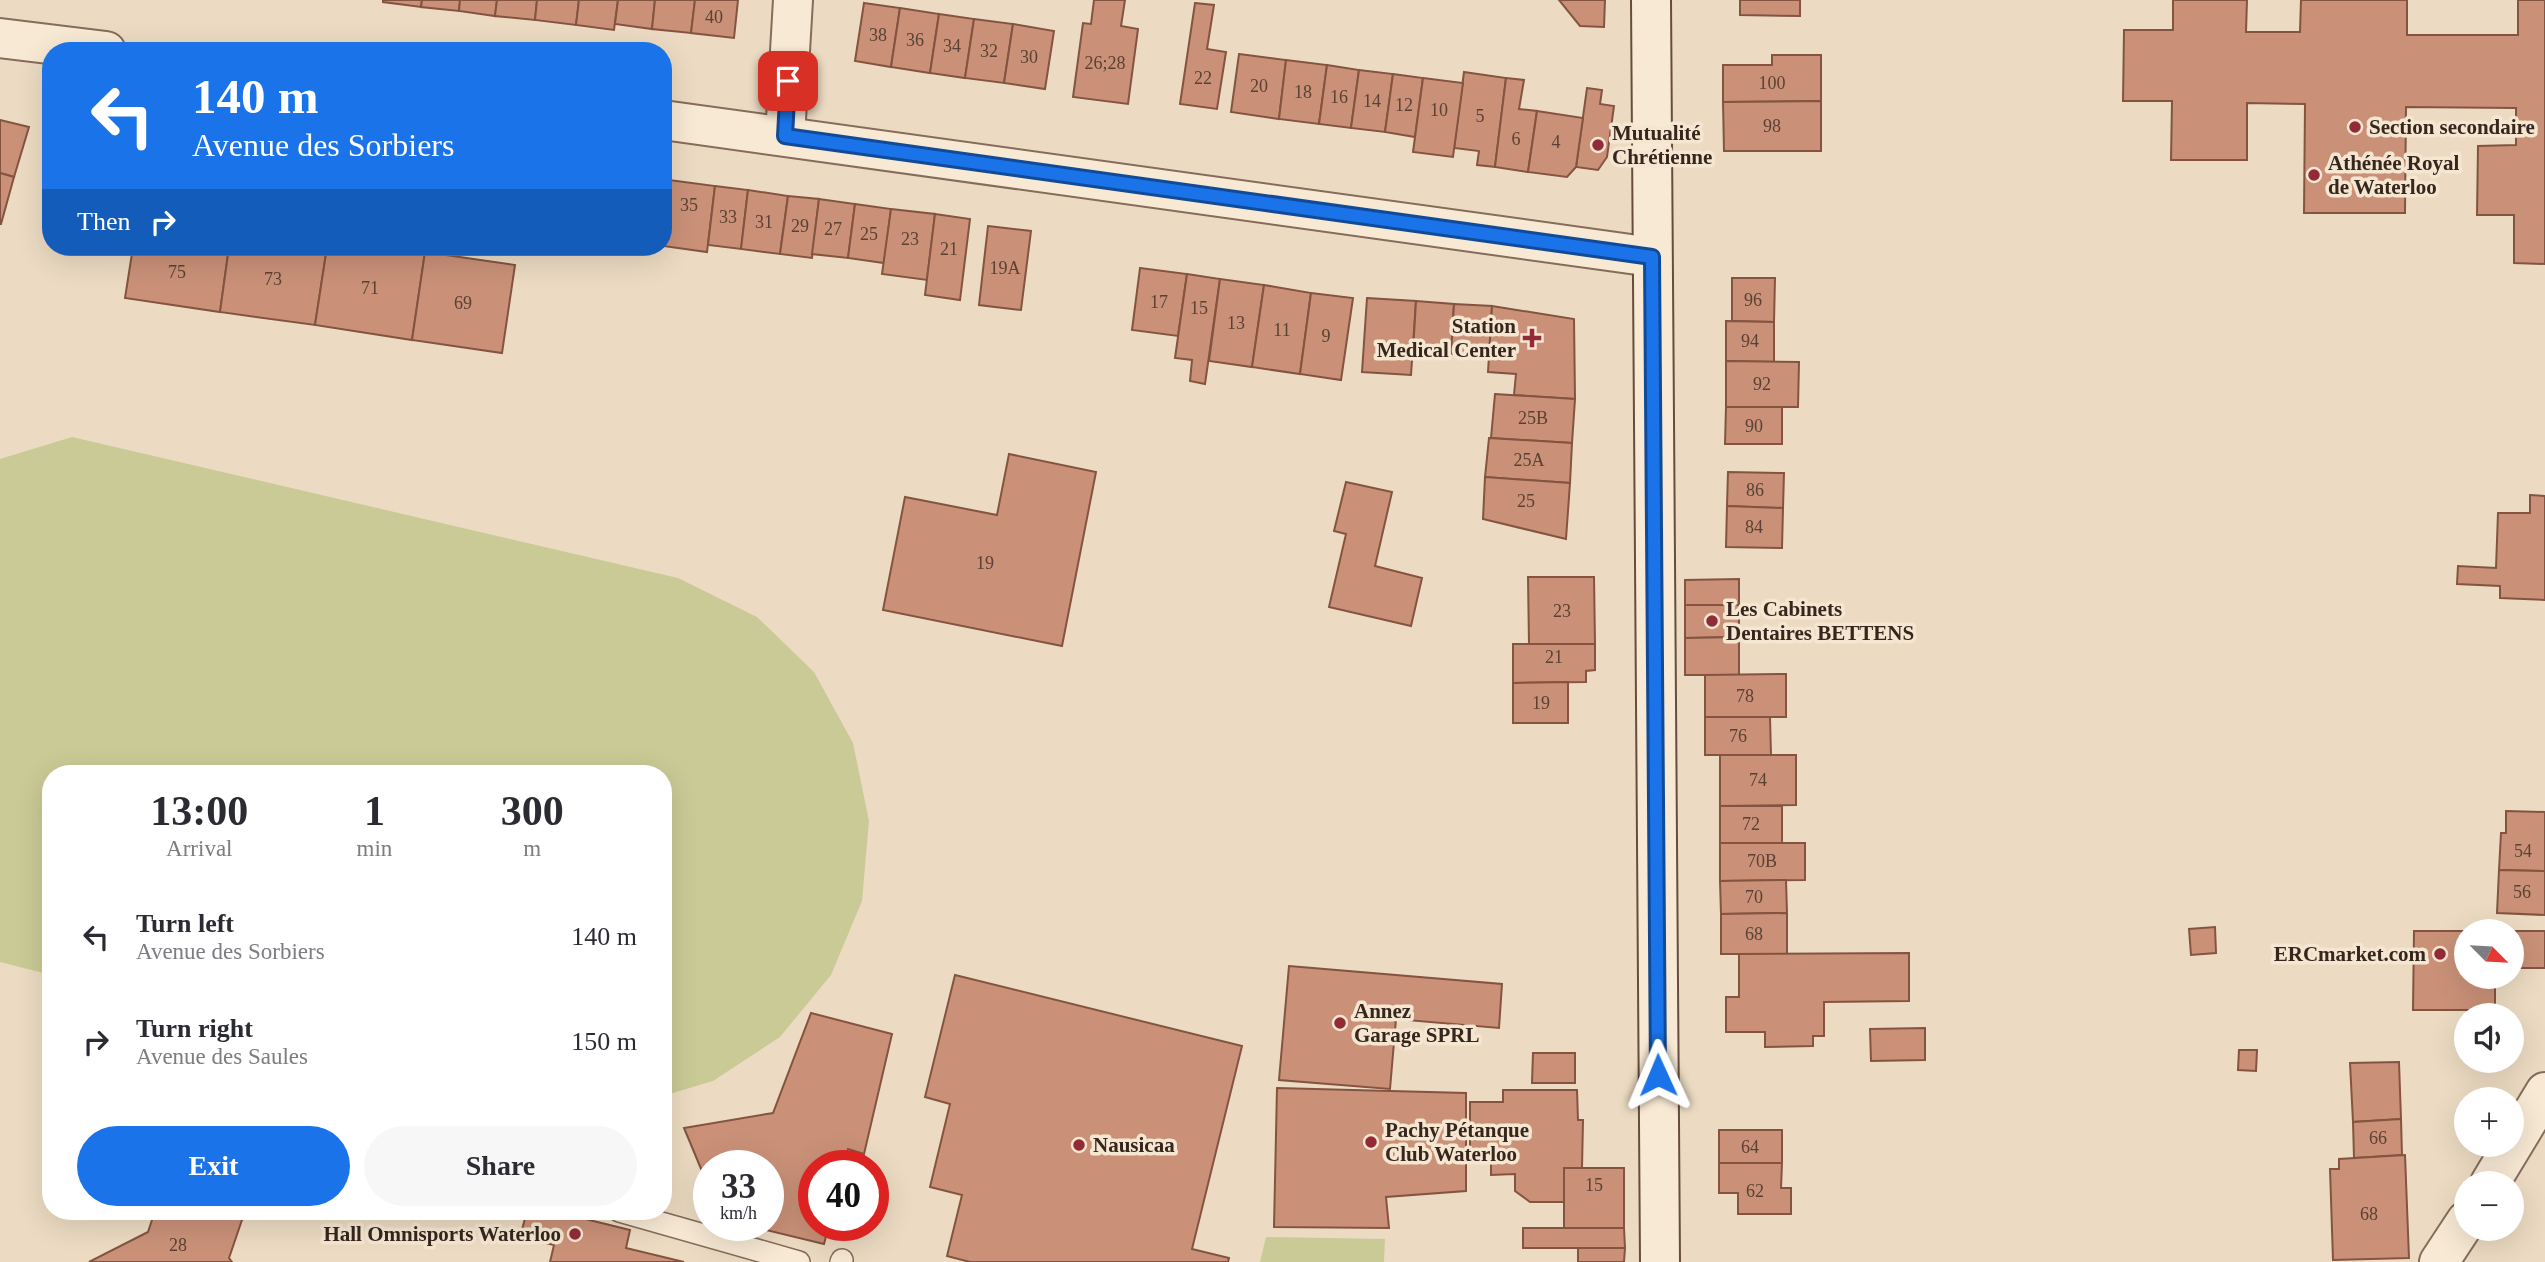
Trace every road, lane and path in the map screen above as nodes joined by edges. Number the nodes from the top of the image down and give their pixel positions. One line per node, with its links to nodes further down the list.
1 (793, 0): 6 (street)
2 (1651, 0): 7 (street)
3 (0, 37): 4 (street)
4 (42, 43)
5 (672, 121): 6 (street)
6 (785, 136): 7 (street)
7 (1652, 257): 13 (street)
8 (2545, 1092): 9 (street)
9 (2497, 1171)
10 (651, 1220): 12 (lane)
11 (2454, 1239): 14 (street)
12 (799, 1262)
13 (1660, 1262)
14 (2439, 1262)

